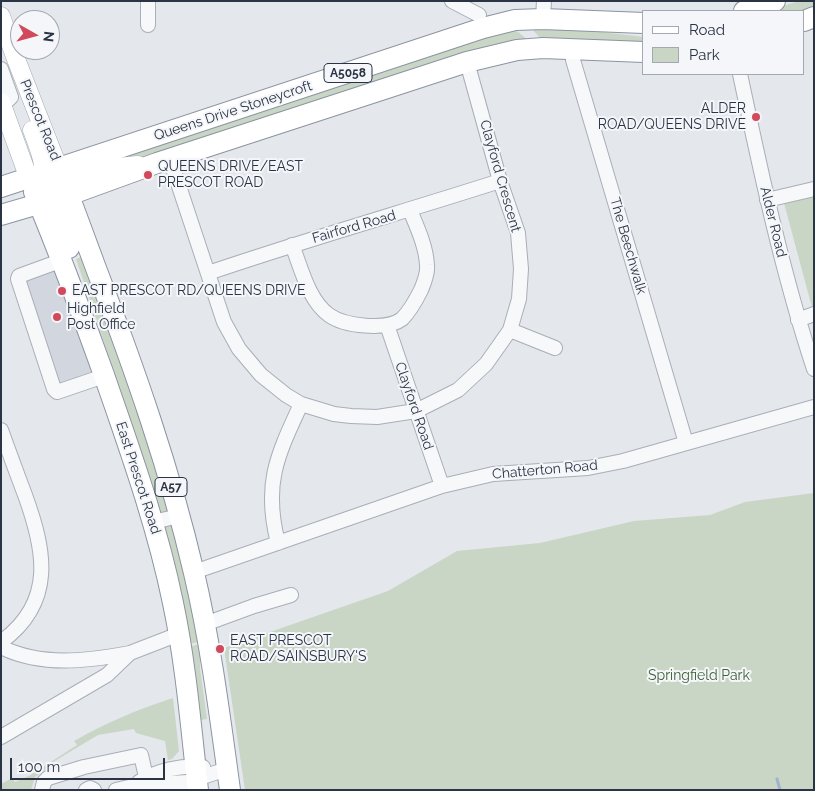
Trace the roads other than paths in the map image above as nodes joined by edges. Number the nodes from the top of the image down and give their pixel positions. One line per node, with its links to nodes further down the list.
1 (148, 1): 10 (street)
2 (452, 1): 6 (street)
3 (775, 1): 5 (highway)
4 (543, 10): 8 (highway, Queens Drive Stoneycroft / A5058); 20 (highway, Queens Drive Stoneycroft / A5058)
5 (746, 10)
6 (479, 15)
7 (1, 16): 20 (main road, Prescot Road / A57)
8 (598, 22): 9 (highway, Queens Drive Stoneycroft / A5058); 11 (street)
9 (642, 24)
10 (148, 25)
11 (642, 33)
12 (573, 48): 13 (highway, Queens Drive Stoneycroft / A5058); 14 (highway, Queens Drive Stoneycroft / A5058); 42 (street, The Beechwalk)
13 (642, 52)
14 (467, 62): 18 (highway, Queens Drive Stoneycroft / A5058); 19 (street, Clayford Crescent)
15 (1, 69): 17 (street)
16 (740, 75): 24 (street, Alder Road)
17 (7, 102): 20 (main road, A57)
18 (163, 161): 20 (highway, Queens Drive Stoneycroft / A5058); 29 (street, Clayford Crescent)
19 (500, 181): 25 (street, Fairford Road); 33 (street, Clayford Crescent)
20 (49, 186): 21 (highway, A5058); 23 (highway); 26 (highway, A5058); 28 (highway, East Prescot Road / A57); 34 (highway); 44 (highway, East Prescot Road / A57)
21 (1, 187)
22 (814, 189): 24 (street)
23 (1, 199)
24 (767, 200): 31 (street, Alder Road)
25 (410, 210): 27 (street, Fairford Road); 32 (street)
26 (1, 215)
27 (292, 245): 29 (street, Fairford Road); 32 (street)
28 (60, 261): 34 (highway, East Prescot Road / A57); 37 (street)
29 (208, 273): 38 (street, Clayford Crescent)
30 (814, 314): 31 (street)
31 (798, 320): 36 (street, Alder Road)
32 (387, 325): 40 (street, Clayford Road)
33 (510, 330): 35 (street); 40 (street, Clayford Crescent)
34 (92, 342): 37 (highway, East Prescot Road / A57)
35 (554, 348)
36 (814, 369)
37 (104, 376): 45 (highway, East Prescot Road / A57)
38 (301, 404): 40 (street, Clayford Crescent); 46 (street)
39 (814, 407): 42 (street, Chatterton Road)
40 (416, 410): 43 (street, Clayford Road)
41 (1, 430): 51 (street)
42 (686, 442): 43 (street, Chatterton Road)
43 (442, 486): 46 (street, Chatterton Road)
44 (179, 516): 45 (street); 47 (highway, East Prescot Road / A57)
45 (153, 522): 50 (highway, East Prescot Road / A57)
46 (278, 543): 47 (street, Chatterton Road)
47 (194, 572): 49 (highway, East Prescot Road / A57)
48 (291, 595): 49 (street)
49 (205, 624): 55 (highway, East Prescot Road / A57)
50 (179, 634): 53 (street); 56 (highway, East Prescot Road / A57)
51 (1, 642)
52 (1, 647): 53 (street)
53 (130, 653): 54 (street)
54 (1, 737)
55 (227, 769): 56 (street); 62 (highway, East Prescot Road / A57)
56 (197, 779): 57 (street)
57 (147, 782): 58 (street); 61 (street)
58 (42, 790)
59 (86, 790): 60 (street)
60 (94, 790)
61 (116, 790)
62 (230, 790)

